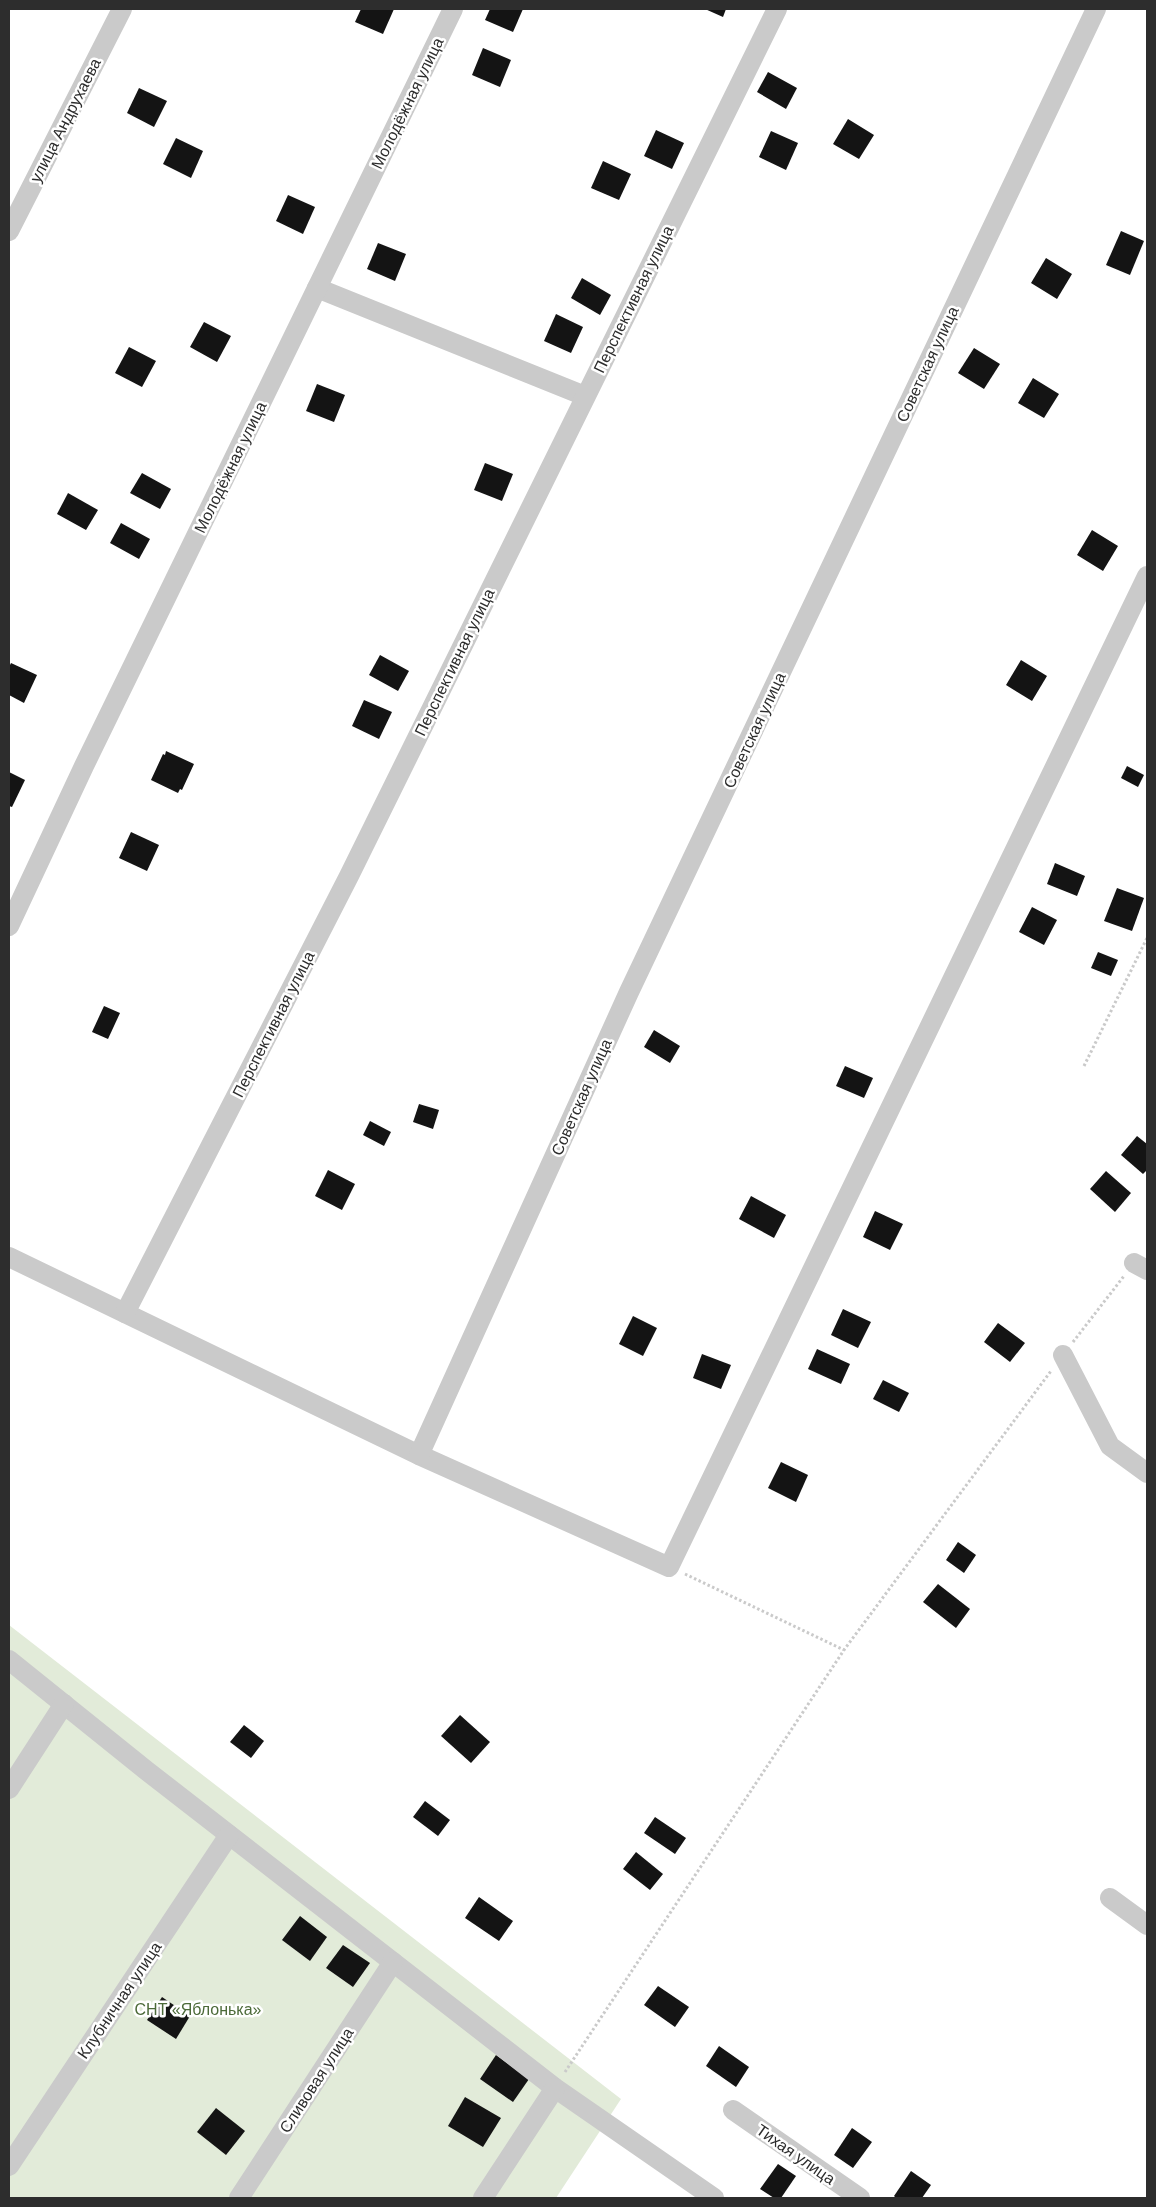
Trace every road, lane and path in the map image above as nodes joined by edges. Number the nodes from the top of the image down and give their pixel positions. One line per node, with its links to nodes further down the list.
1 (122, 9): 5 (street, улица Андрухаева)
2 (453, 9): 6 (street, Молодёжная улица)
3 (777, 9): 7 (street, Перспективная улица)
4 (1096, 9): 16 (street, Советская улица)
5 (9, 231)
6 (317, 288): 7 (street); 9 (street, Молодёжная улица)
7 (585, 396): 14 (street, Перспективная улица)
8 (1147, 576): 18 (street)
9 (9, 926)
10 (1147, 938): 11 (path)
11 (1084, 1066)
12 (9, 1256): 14 (street)
13 (1141, 1266): 15 (path)
14 (125, 1313): 16 (street)
15 (1063, 1355): 17 (street); 19 (path)
16 (419, 1455): 18 (street)
17 (1147, 1473)
18 (669, 1567): 19 (path)
19 (844, 1650): 27 (path)
20 (9, 1660): 21 (street)
21 (64, 1704): 22 (street); 23 (street)
22 (9, 1789)
23 (229, 1835): 26 (street); 29 (street, Клубничная улица)
24 (1110, 1898): 25 (street)
25 (1147, 1926)
26 (394, 1962): 27 (street); 30 (street, Сливовая улица)
27 (555, 2088): 31 (street); 32 (street)
28 (733, 2110): 33 (street, Тихая улица)
29 (9, 2166)
30 (239, 2198)
31 (483, 2198)
32 (714, 2198)
33 (860, 2198)

